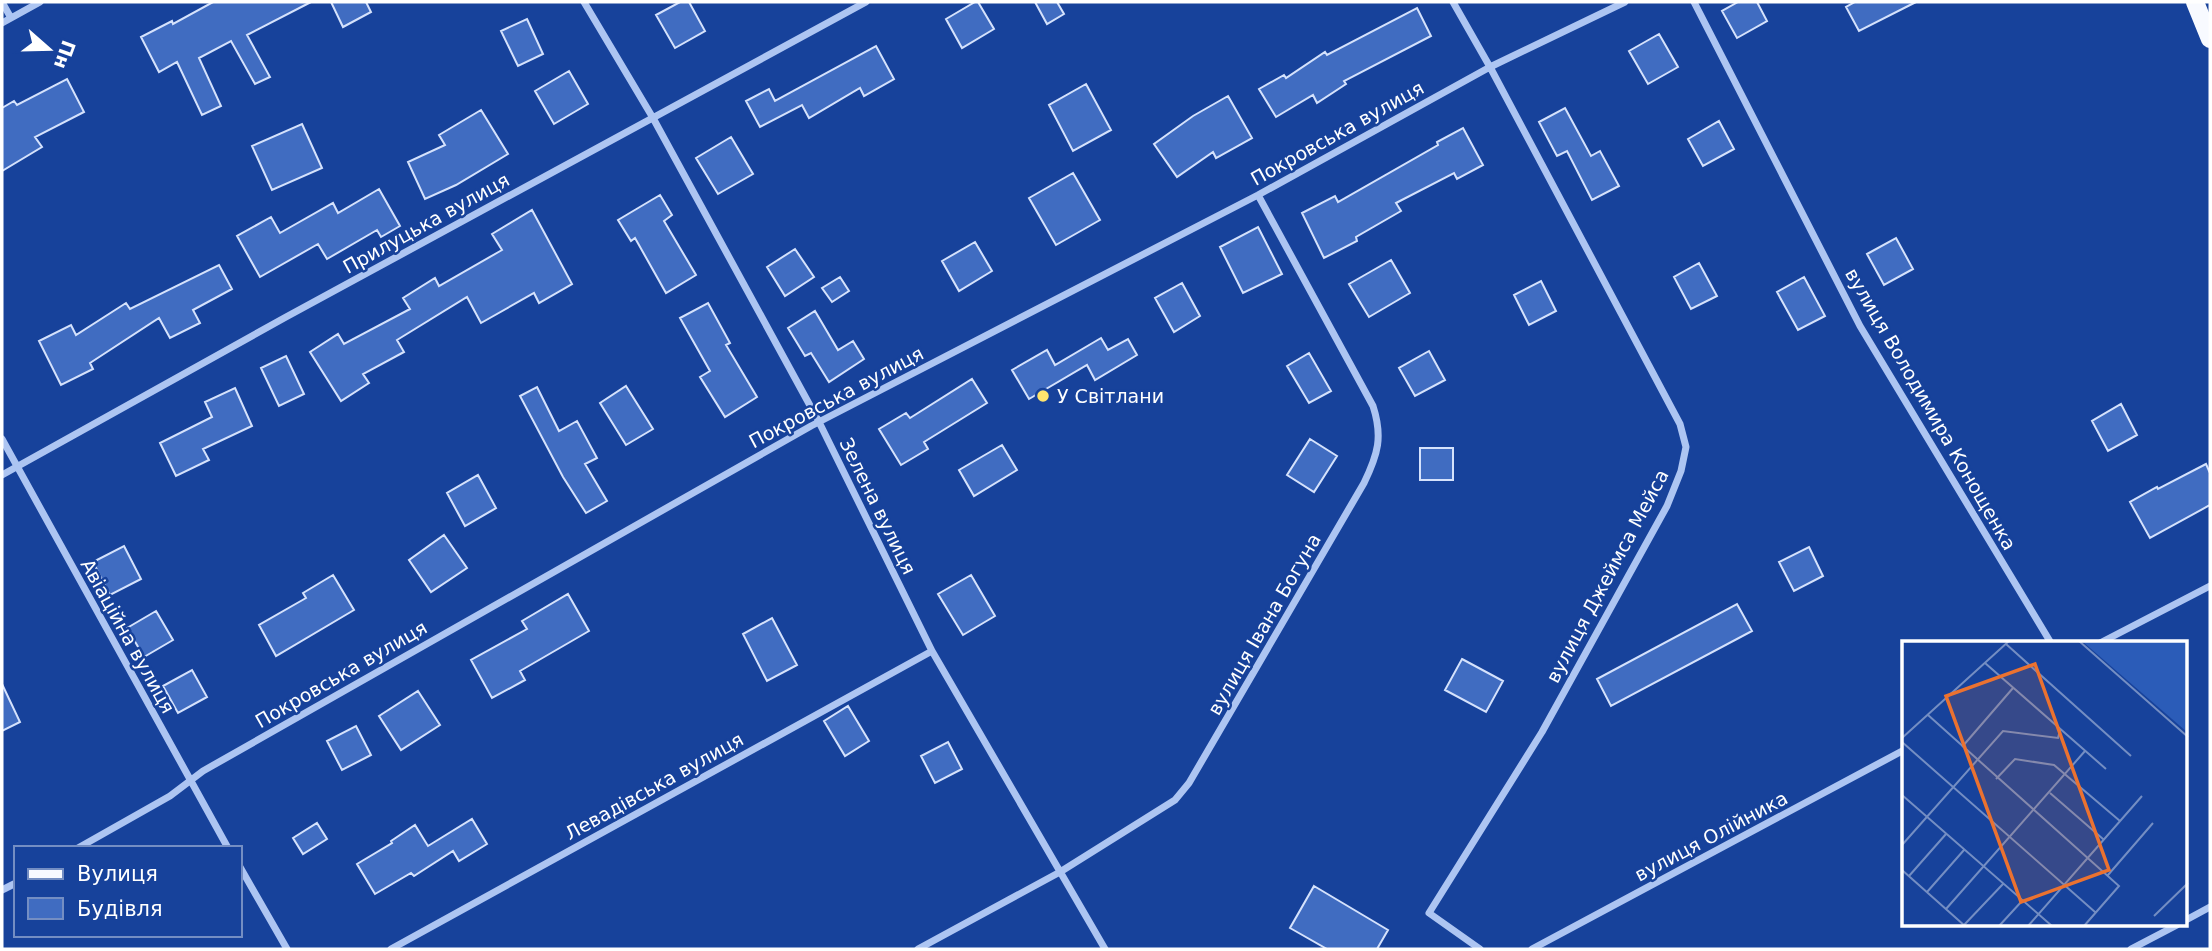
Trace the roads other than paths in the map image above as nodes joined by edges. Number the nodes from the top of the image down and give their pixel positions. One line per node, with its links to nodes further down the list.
1 (2, 2): 9 (street)
2 (40, 2): 9 (street)
3 (584, 2): 13 (street, Зелена вулиця)
4 (866, 2): 13 (street, Прилуцька вулиця)
5 (1453, 2): 12 (street, вулиця Джеймса Мейса)
6 (1625, 2): 12 (street, Покровська вулиця)
7 (1694, 2): 20 (street, вулиця Володимира Конощенка)
8 (2195, 2): 11 (main road)
9 (11, 18): 10 (street)
10 (2, 23)
11 (2210, 39)
12 (1490, 67): 14 (street, Покровська вулиця); 36 (street, вулиця Джеймса Мейса)
13 (653, 118): 15 (street, Зелена вулиця); 17 (street, Прилуцька вулиця)
14 (1258, 195): 15 (street, Покровська вулиця); 28 (street, вулиця Івана Богуна)
15 (819, 422): 22 (street, Зелена вулиця); 24 (street, Покровська вулиця)
16 (2, 439): 17 (street, Авіаційна вулиця)
17 (17, 467): 18 (street, Прилуцька вулиця); 24 (street, Авіаційна вулиця)
18 (2, 475)
19 (2210, 586): 21 (street)
20 (2050, 641)
21 (2105, 641)
22 (932, 651): 28 (street, Зелена вулиця); 33 (street, Левадівська вулиця)
23 (1902, 751): 37 (street, вулиця Олійника)
24 (189, 781): 25 (street, Покровська вулиця); 26 (street, Авіаційна вулиця)
25 (82, 846)
26 (227, 846)
27 (242, 870): 32 (street)
28 (1060, 872): 34 (street, вулиця Івана Богуна); 35 (street, Зелена вулиця)
29 (2210, 907): 30 (street)
30 (2188, 919)
31 (2175, 926): 38 (street)
32 (288, 949)
33 (391, 949)
34 (918, 949)
35 (1105, 949)
36 (1480, 949)
37 (1532, 949)
38 (2131, 949)

